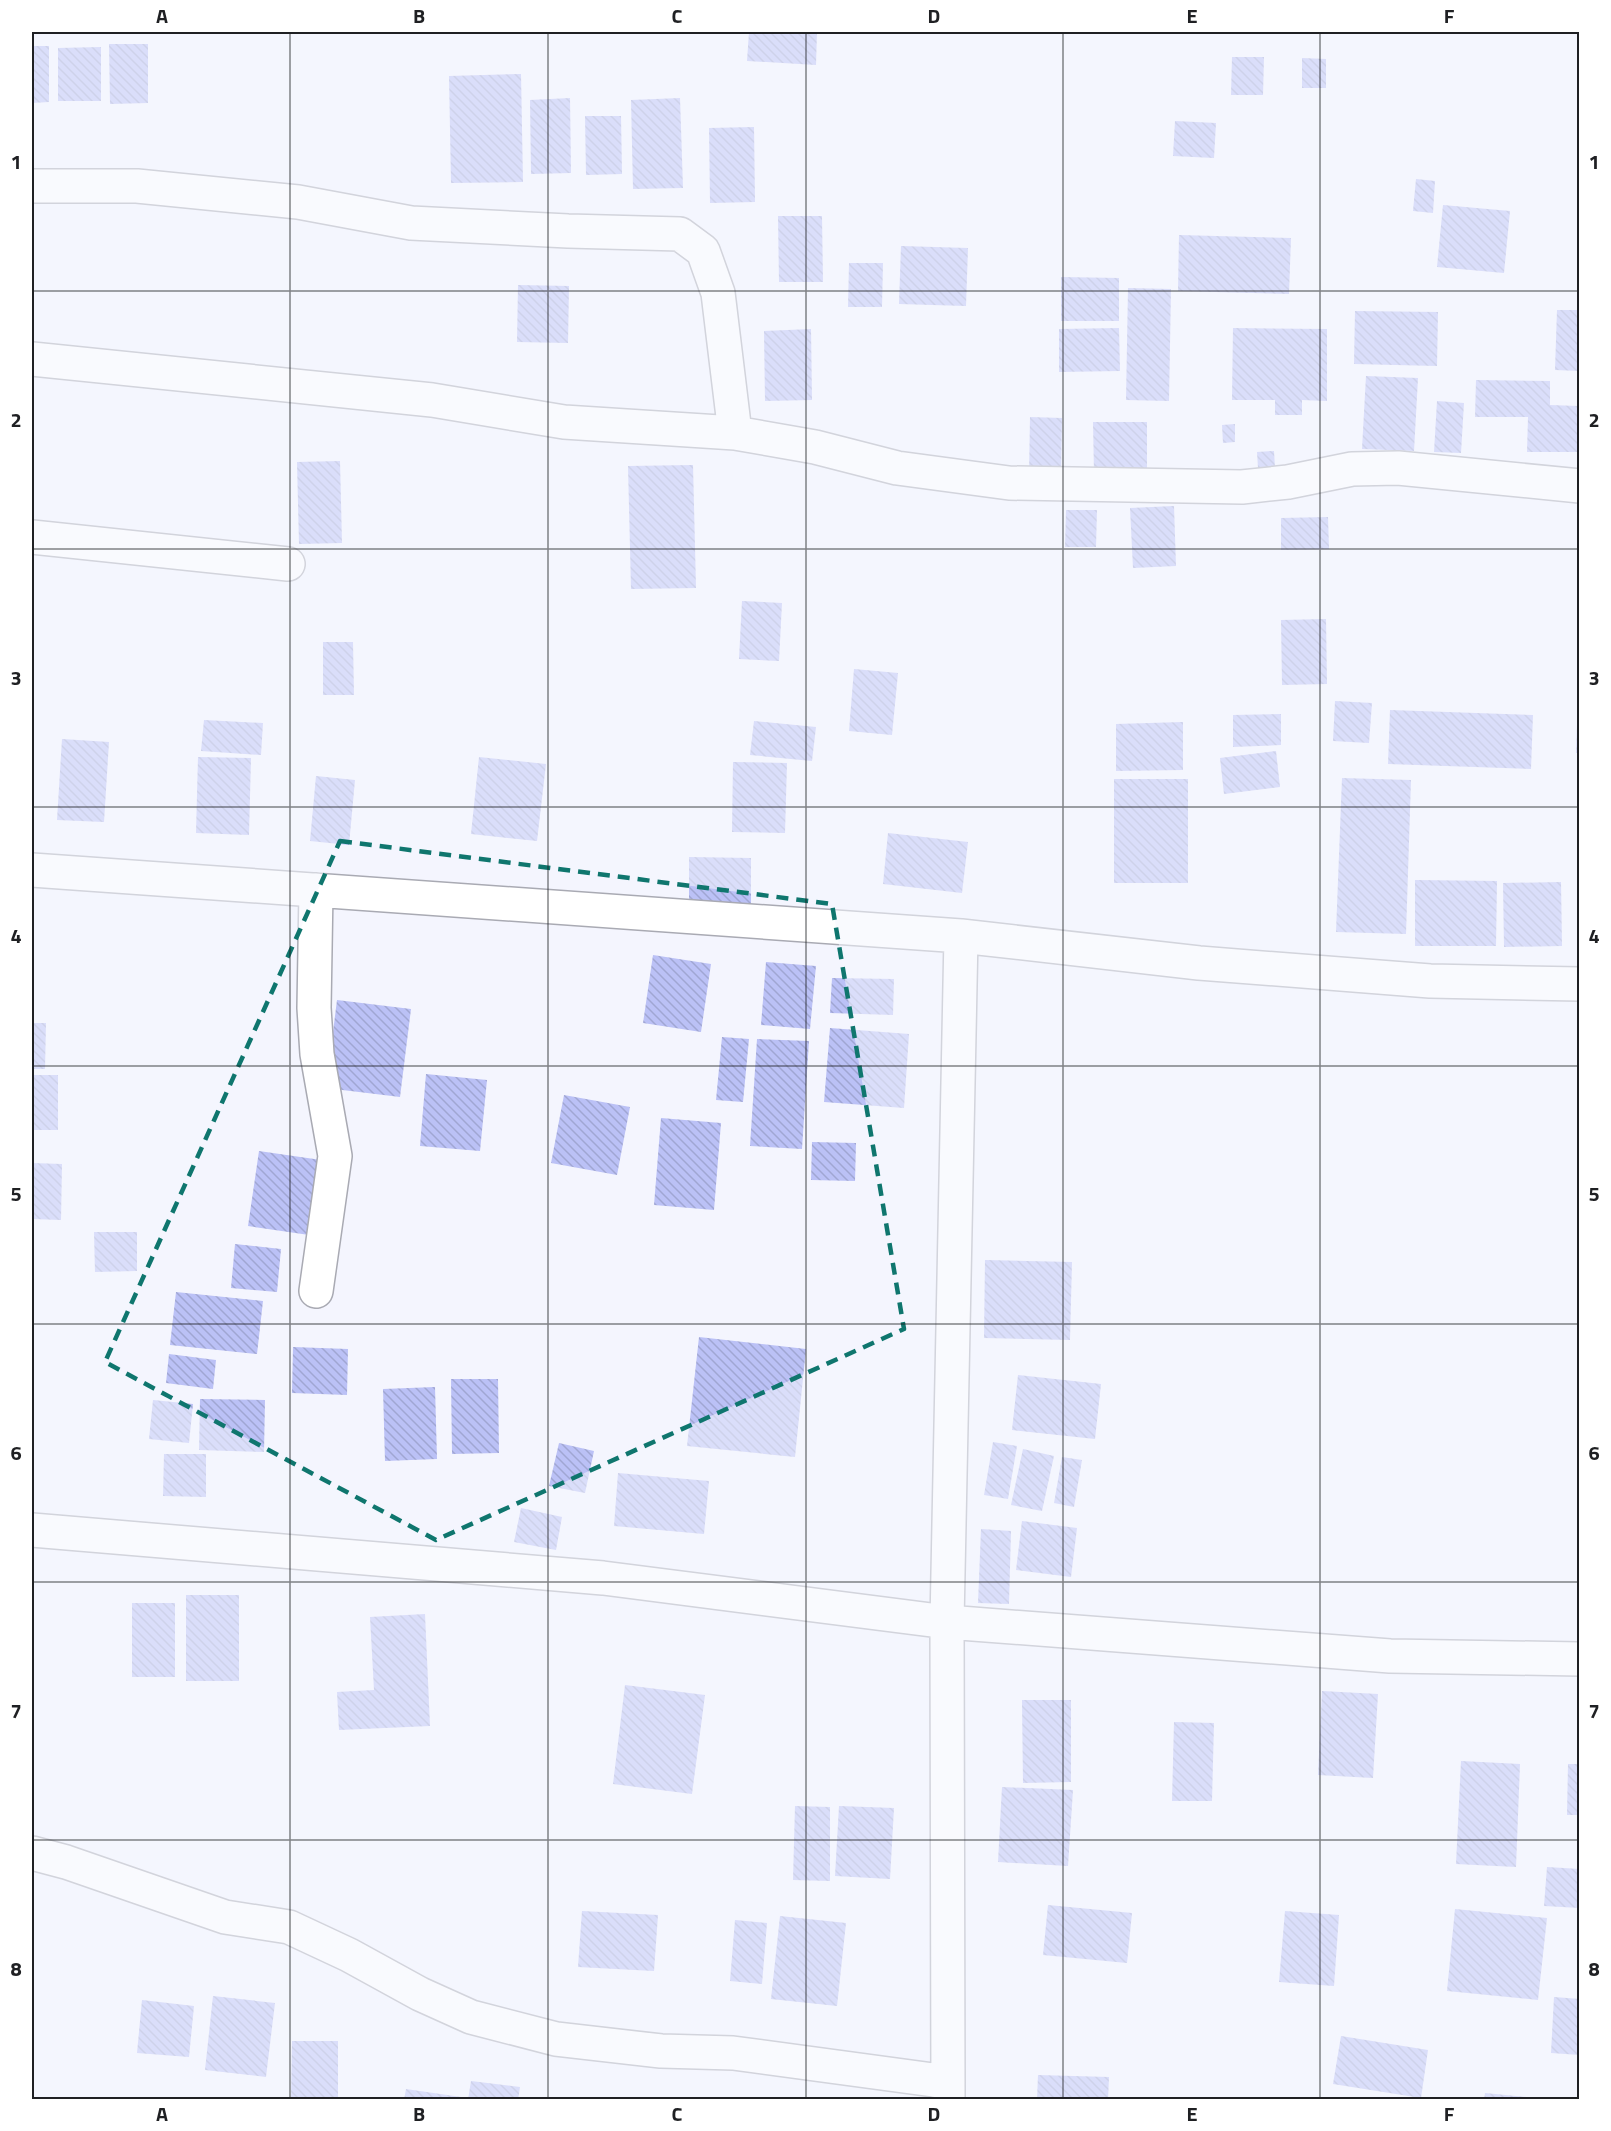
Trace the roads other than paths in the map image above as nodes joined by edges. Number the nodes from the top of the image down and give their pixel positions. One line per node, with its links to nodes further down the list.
1 (32, 186): 3 (street)
2 (32, 359): 3 (street)
3 (735, 433): 4 (street)
4 (1580, 486)
5 (32, 537): 6 (street)
6 (288, 564)
7 (32, 870): 8 (street)
8 (316, 890): 9 (street); 11 (street)
9 (961, 936): 10 (street); 13 (street)
10 (1580, 984)
11 (316, 1291)
12 (32, 1530): 13 (street)
13 (947, 1622): 14 (street); 16 (street)
14 (1580, 1659)
15 (32, 1853): 16 (street)
16 (948, 2091)

